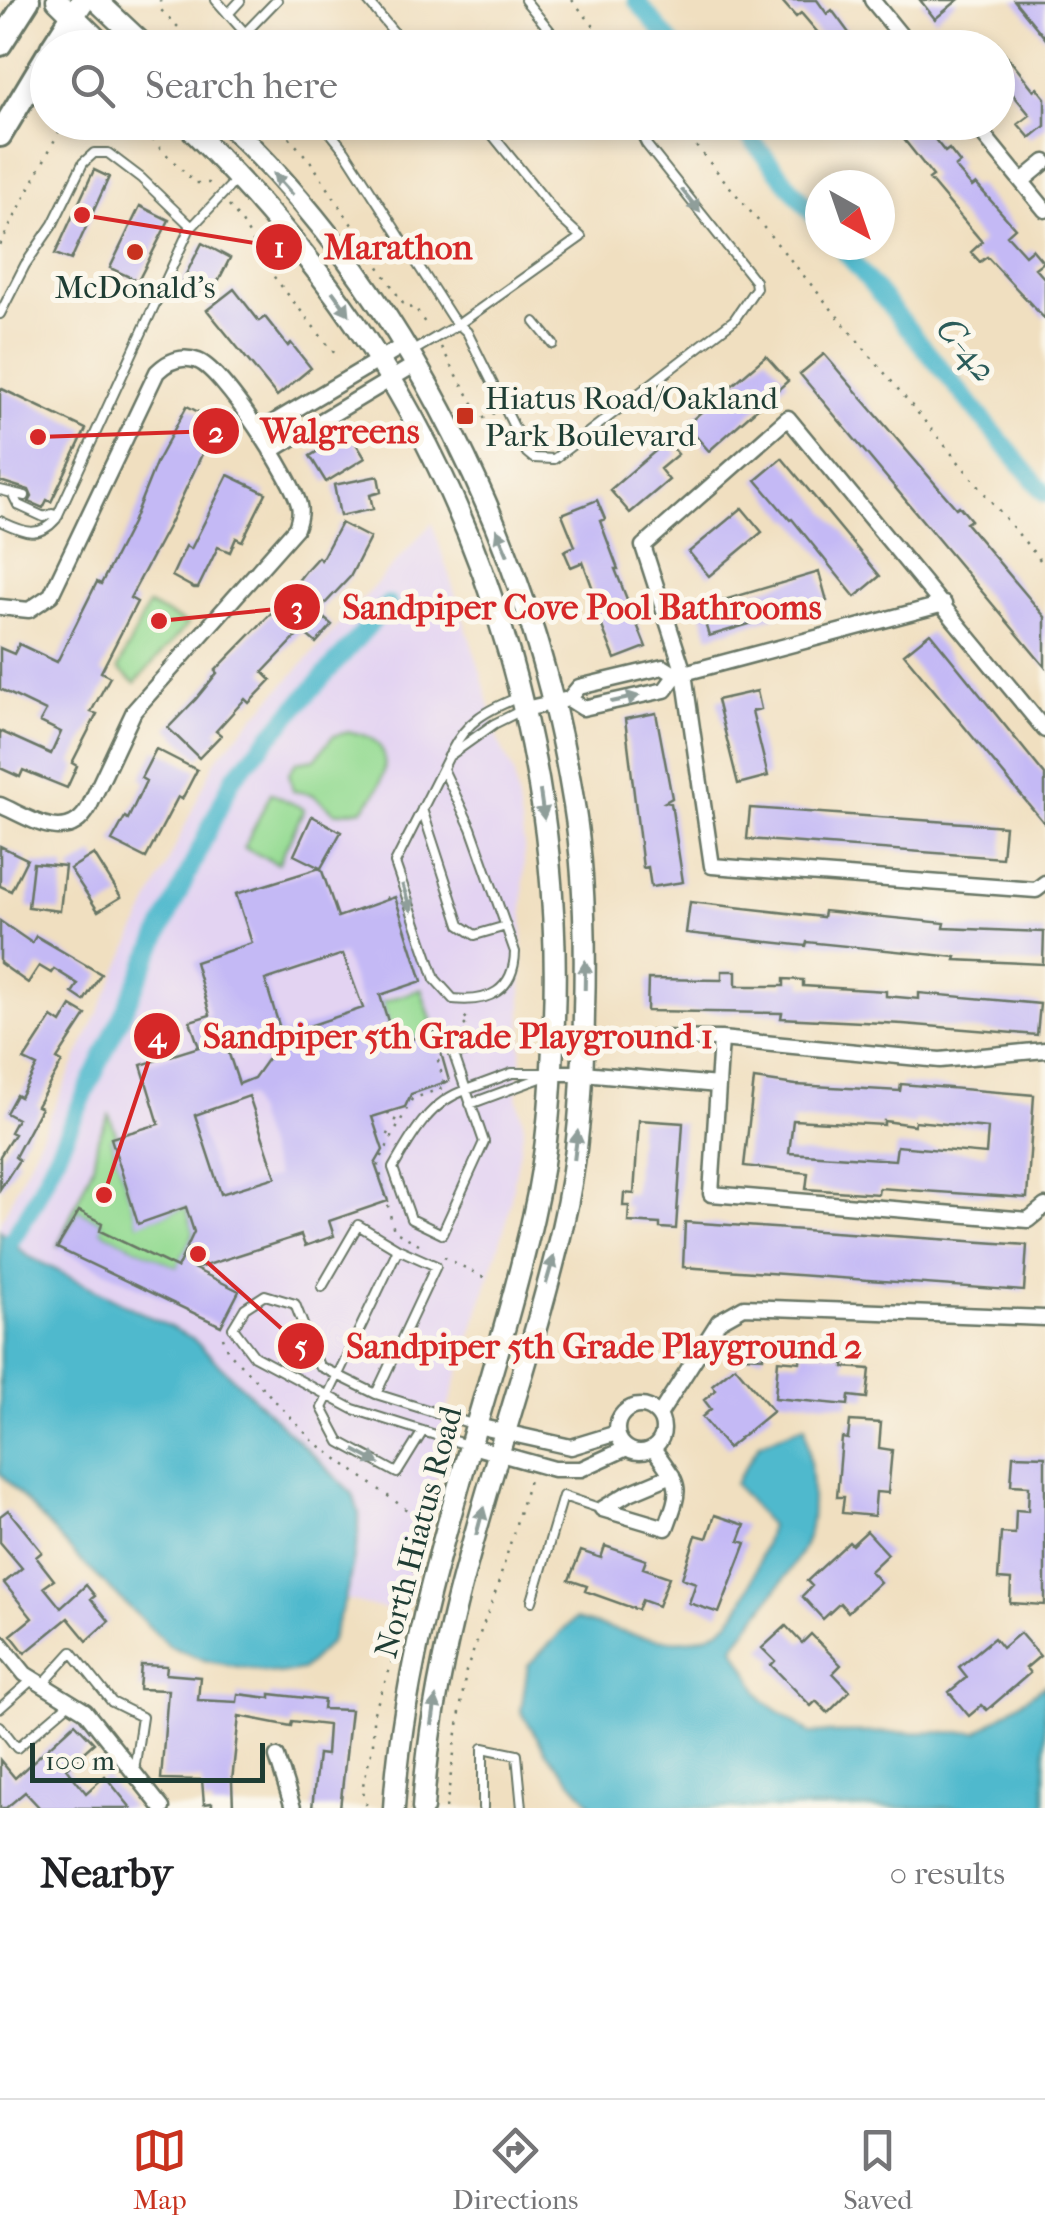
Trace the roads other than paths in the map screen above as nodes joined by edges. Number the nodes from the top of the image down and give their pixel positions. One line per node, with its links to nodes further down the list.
1 (28, 0): 19 (main road)
2 (96, 0): 13 (main road)
3 (216, 0): 10 (lane)
4 (240, 0): 10 (lane)
5 (276, 0): 15 (lane)
6 (367, 0): 16 (lane)
7 (525, 0): 17 (lane)
8 (872, 0): 18 (street)
9 (71, 5): 11 (main road); 12 (main road)
10 (228, 14): 14 (lane)
11 (60, 30)
12 (91, 30)
13 (127, 30)
14 (242, 30)
15 (248, 30)
16 (391, 30)
17 (549, 30)
18 (896, 30)
19 (0, 44)
20 (30, 85): 21 (main road)
21 (0, 136)
22 (201, 140): 29 (main road, North Hiatus Road)
23 (242, 140): 38 (main road, North Hiatus Road, one-way to 23)
24 (337, 140): 36 (lane)
25 (497, 140): 36 (lane)
26 (644, 140): 42 (lane, one-way to 42)
27 (989, 140): 30 (street)
28 (1045, 162): 30 (street)
29 (237, 179): 32 (lane); 39 (main road, North Hiatus Road, one-way to 39)
30 (1022, 181): 31 (street)
31 (1045, 210)
32 (191, 226): 33 (lane); 49 (lane)
33 (4, 293): 34 (lane)
34 (0, 314)
35 (535, 322): 37 (lane)
36 (459, 324): 38 (lane); 42 (lane)
37 (553, 344)
38 (410, 354): 39 (street); 40 (street); 54 (main road, North Hiatus Road, one-way to 38)
39 (378, 360): 40 (main road, North Hiatus Road); 43 (street)
40 (390, 379): 44 (street); 55 (main road, North Hiatus Road)
41 (591, 392): 42 (lane)
42 (610, 414)
43 (259, 431): 44 (street); 52 (street)
44 (270, 451): 59 (street)
45 (0, 490): 46 (lane)
46 (13, 494): 47 (lane); 49 (lane)
47 (25, 496)
48 (44, 504): 49 (lane)
49 (55, 515): 50 (lane)
50 (1, 520)
51 (944, 604): 53 (street); 53 (street); 56 (street)
52 (0, 607)
53 (680, 674): 54 (street); 54 (street, one-way to 53); 61 (street)
54 (561, 700): 55 (street); 67 (main road, North Hiatus Road, one-way to 54)
55 (524, 702): 57 (lane); 57 (lane); 68 (main road, North Hiatus Road, one-way to 68)
56 (1045, 730)
57 (449, 756): 58 (lane)
58 (443, 769): 60 (lane); 62 (lane)
59 (0, 805)
60 (422, 809): 62 (lane); 62 (lane, one-way to 62)
61 (1045, 883)
62 (506, 926)
63 (652, 1038): 65 (street)
64 (501, 1040): 70 (lane)
65 (720, 1040): 66 (street); 69 (street)
66 (1045, 1050)
67 (583, 1072): 68 (street); 69 (street); 81 (main road, North Hiatus Road, one-way to 67)
68 (552, 1073): 70 (lane); 71 (lane); 83 (main road, North Hiatus Road)
69 (718, 1085): 72 (street)
70 (466, 1090): 71 (lane); 71 (lane)
71 (470, 1104)
72 (1045, 1206)
73 (398, 1248): 74 (lane); 76 (lane); 77 (lane)
74 (322, 1287)
75 (1045, 1318): 79 (street)
76 (337, 1378): 77 (lane); 78 (lane); 78 (lane)
77 (376, 1394): 83 (lane)
78 (328, 1396): 80 (lane); 80 (lane, one-way to 80)
79 (659, 1415): 82 (street); 86 (street)
80 (423, 1431): 83 (lane)
81 (505, 1432): 83 (street); 84 (street); 87 (main road, North Hiatus Road)
82 (616, 1433): 84 (street); 85 (street)
83 (474, 1436): 87 (street); 101 (main road, North Hiatus Road)
84 (580, 1445): 88 (street)
85 (626, 1448): 86 (street); 88 (street)
86 (653, 1448): 89 (street)
87 (498, 1455): 88 (street); 102 (main road, North Hiatus Road, one-way to 87)
88 (581, 1469)
89 (672, 1474): 90 (street); 90 (street)
90 (602, 1509): 91 (lane)
91 (532, 1601)
92 (0, 1643): 93 (street)
93 (38, 1682): 94 (street); 95 (lane); 98 (lane)
94 (72, 1701): 96 (lane); 98 (street)
95 (0, 1708)
96 (0, 1726)
97 (277, 1757): 100 (street)
98 (134, 1771): 99 (street)
99 (162, 1808)
100 (293, 1808)
101 (394, 1808)
102 (423, 1808)
103 (483, 1808): 104 (lane)
104 (522, 1808)

